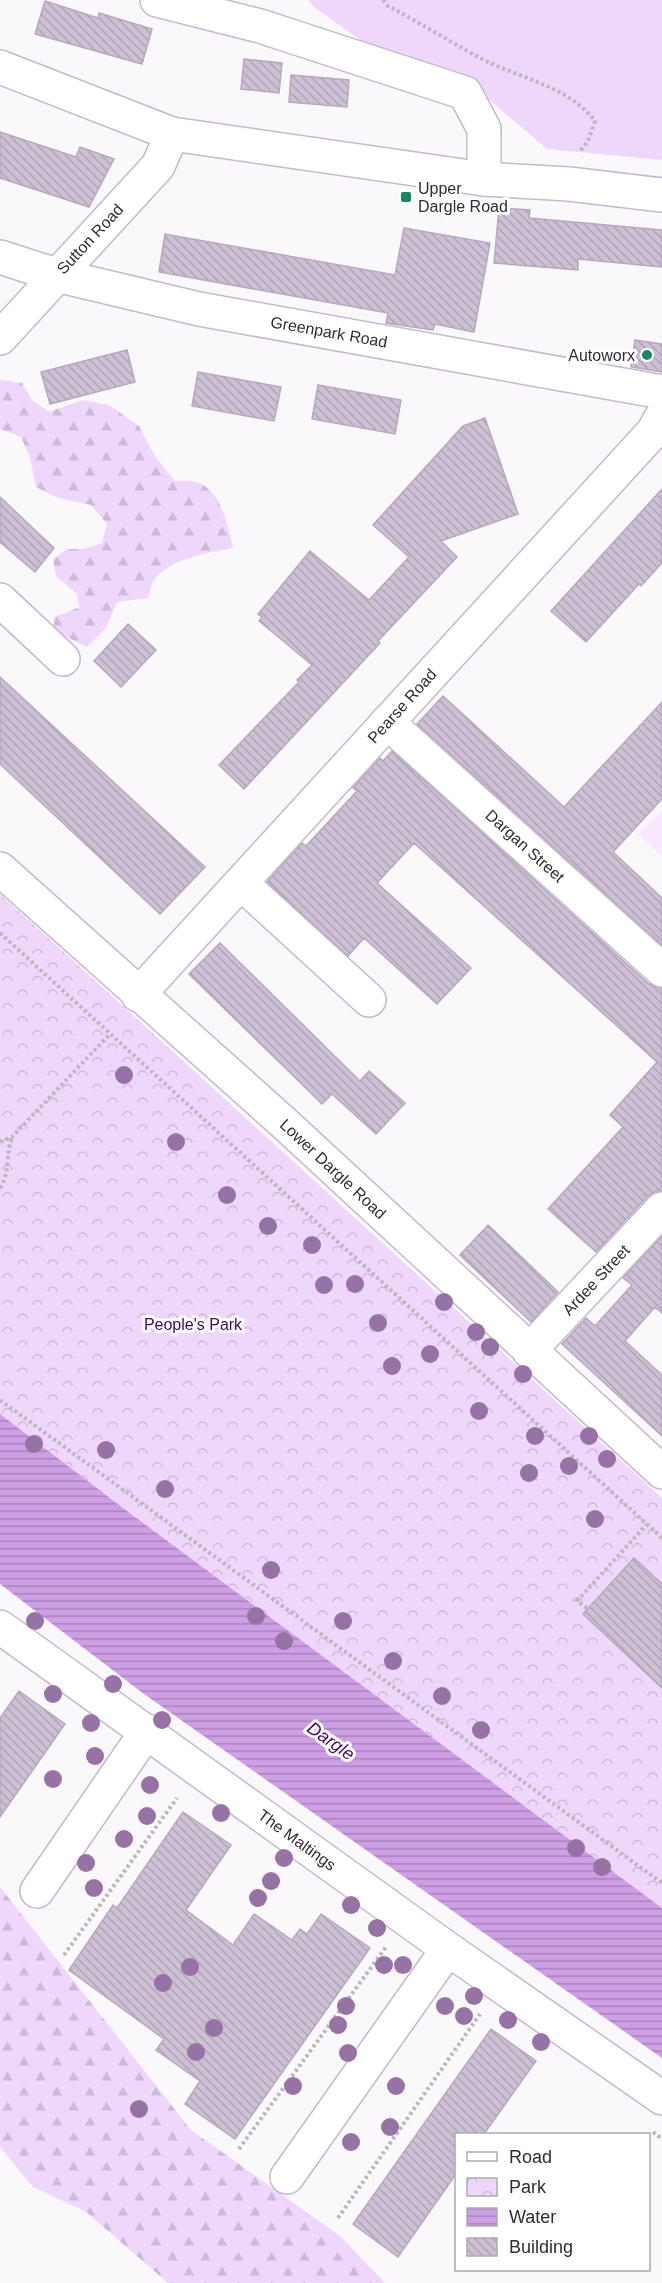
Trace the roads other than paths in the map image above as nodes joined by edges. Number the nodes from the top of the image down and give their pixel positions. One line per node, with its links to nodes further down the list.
1 (157, 0): 4 (street)
2 (0, 67): 3 (street)
3 (172, 134): 4 (street); 7 (street, Sutton Road)
4 (484, 179): 5 (street)
5 (662, 195)
6 (0, 257): 7 (street, Greenpark Road)
7 (56, 275): 8 (street, Sutton Road); 9 (street, Greenpark Road)
8 (0, 338)
9 (662, 392)
10 (662, 416): 13 (street, Pearse Road)
11 (0, 600): 12 (street)
12 (63, 659)
13 (387, 722): 15 (street, Pearse Road); 16 (street, Dargan Street)
14 (0, 869): 17 (street, Lower Dargle Road)
15 (240, 883): 17 (street, Pearse Road); 18 (street)
16 (662, 970)
17 (138, 995): 20 (street, Lower Dargle Road)
18 (369, 1000)
19 (662, 1209): 20 (street, Ardee Street)
20 (529, 1351): 21 (street, Lower Dargle Road)
21 (662, 1472)
22 (0, 1626): 23 (street, The Maltings)
23 (147, 1731): 24 (street); 25 (street, The Maltings)
24 (37, 1891)
25 (448, 1949): 26 (street, The Maltings); 27 (street)
26 (662, 2098)
27 (287, 2176)

